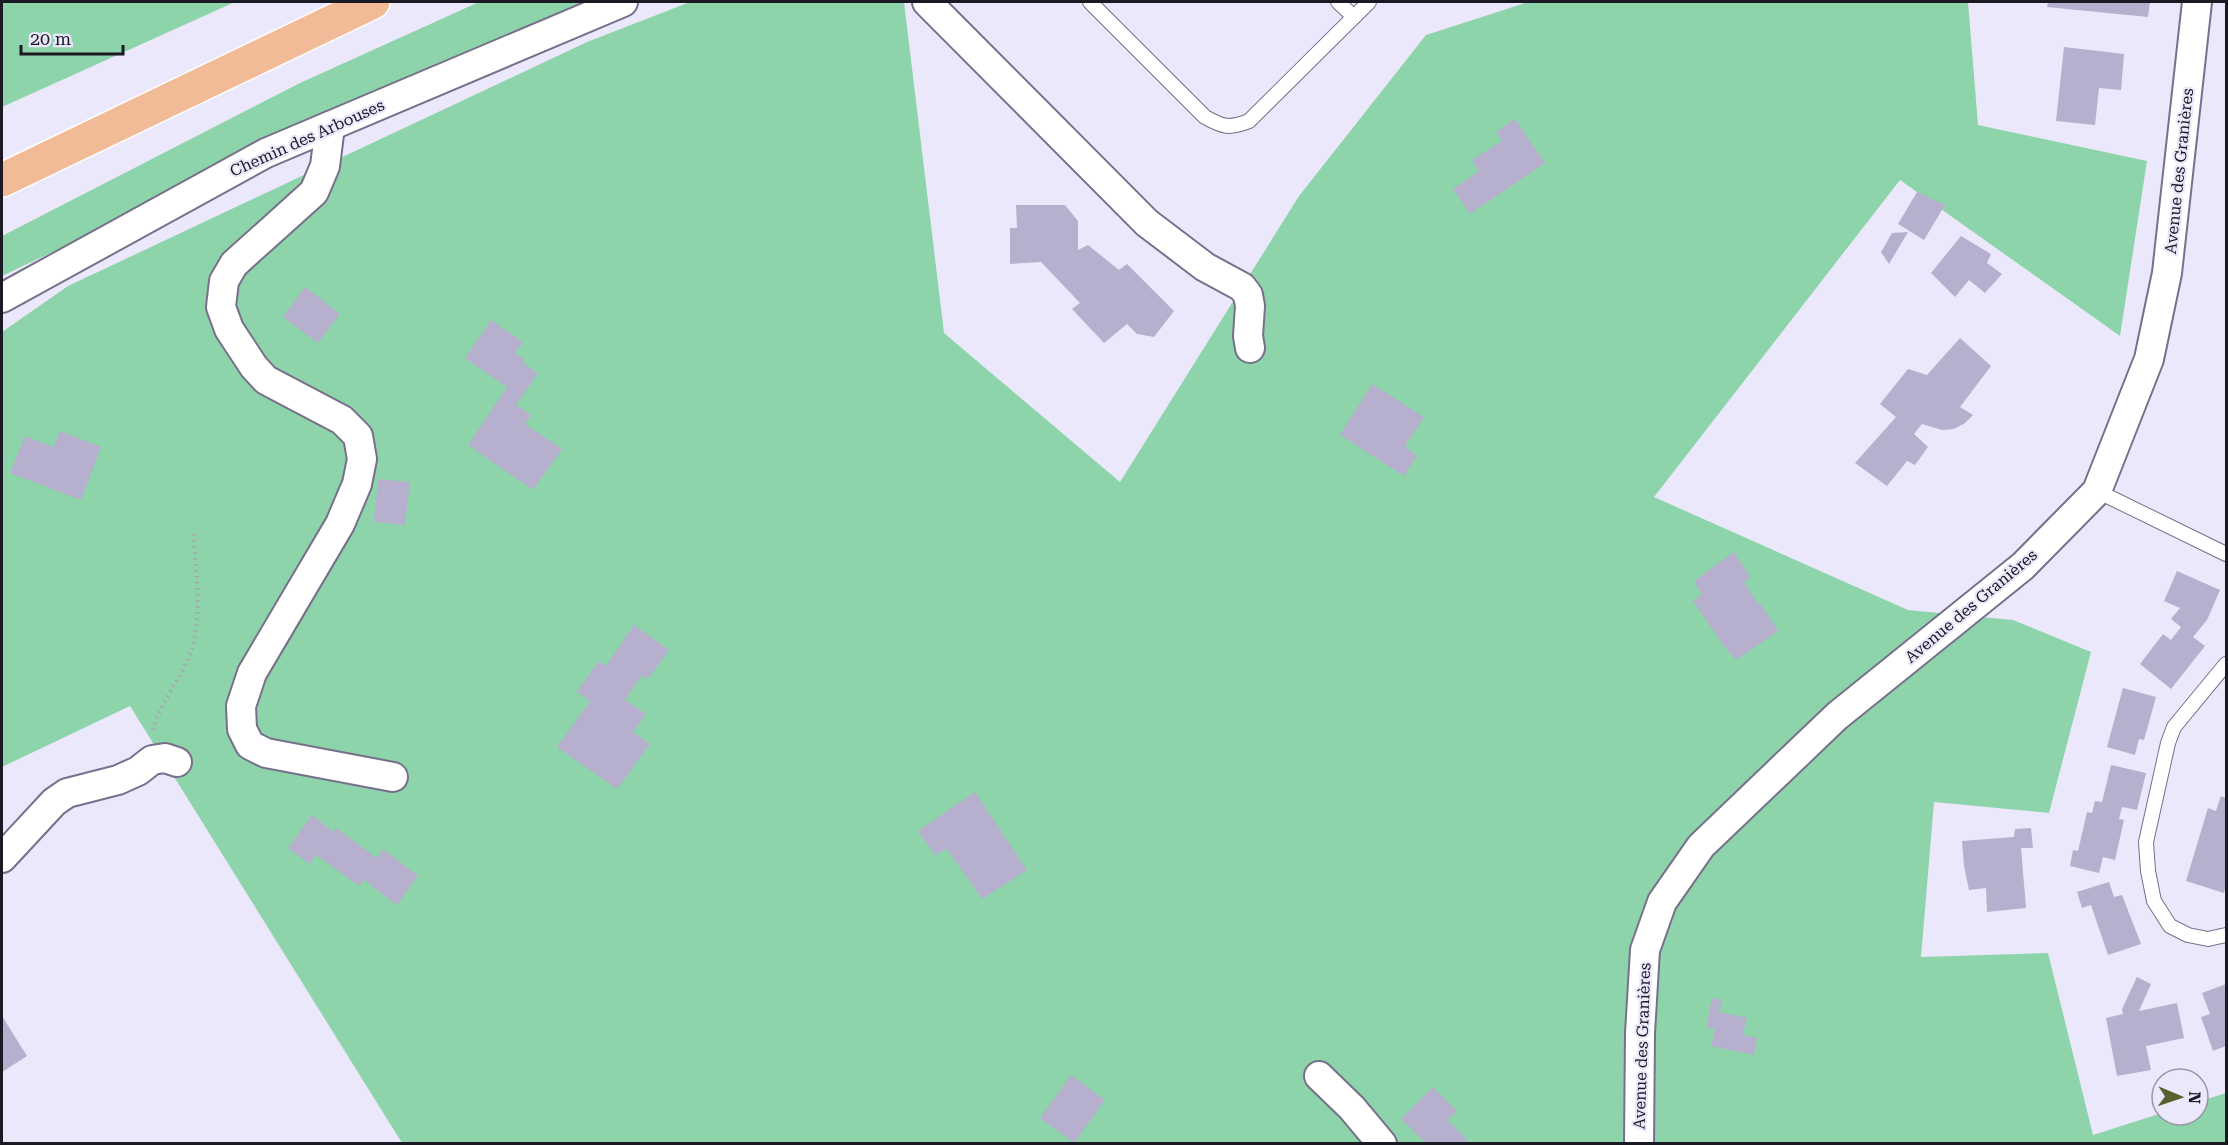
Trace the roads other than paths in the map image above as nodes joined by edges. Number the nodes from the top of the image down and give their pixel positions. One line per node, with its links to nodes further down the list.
1 (373, 2): 10 (main road)
2 (623, 2): 9 (street, Chemin des Arbouses)
3 (927, 2): 12 (street)
4 (1090, 2): 8 (lane)
5 (1338, 2): 8 (lane)
6 (1369, 2): 8 (lane)
7 (2197, 2): 13 (street, Avenue des Granières)
8 (1354, 17)
9 (330, 126): 11 (street, Chemin des Arbouses); 17 (street)
10 (2, 180)
11 (2, 298)
12 (1251, 348)
13 (2097, 491): 14 (lane); 22 (street, Avenue des Granières)
14 (2226, 554)
15 (2226, 664): 19 (lane)
16 (165, 761): 18 (street)
17 (393, 777)
18 (2, 858)
19 (2226, 935)
20 (1319, 1076): 21 (street)
21 (1382, 1143)
22 (1639, 1143)

